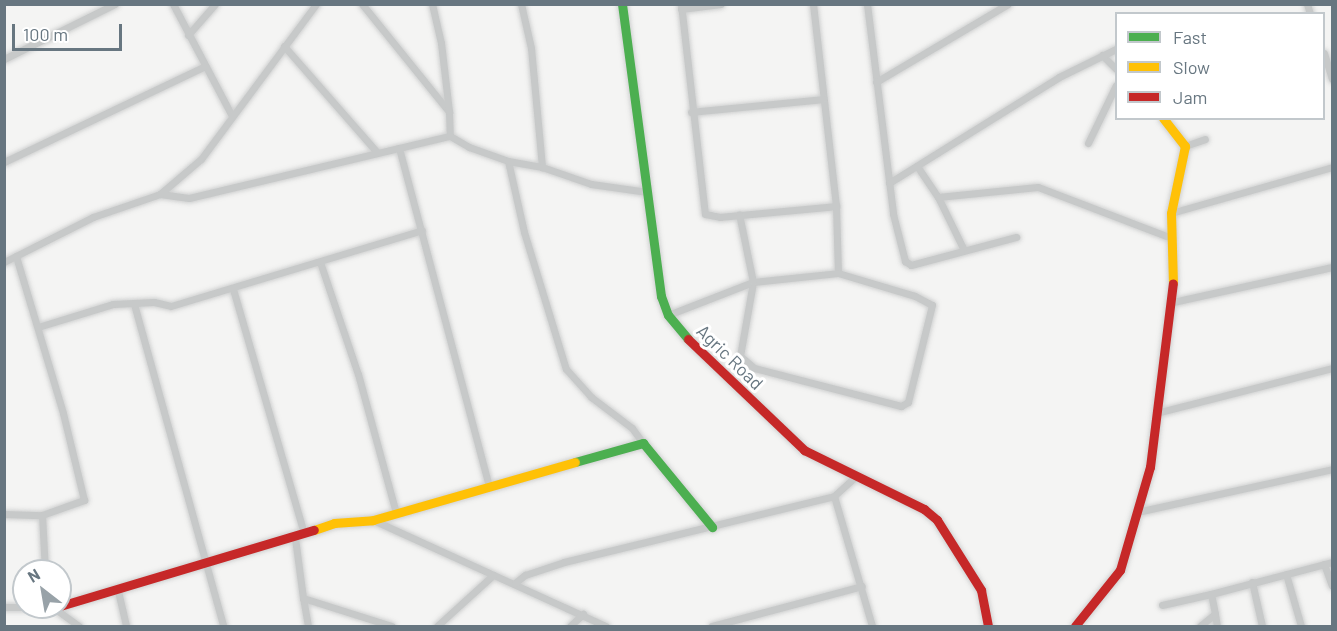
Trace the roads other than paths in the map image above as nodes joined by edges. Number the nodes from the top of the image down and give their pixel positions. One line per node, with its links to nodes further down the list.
1 (115, 4): 18 (street)
2 (172, 4): 14 (street)
3 (215, 4): 14 (street)
4 (316, 4): 15 (street)
5 (362, 4): 26 (street)
6 (432, 4): 26 (street)
7 (521, 4): 38 (street)
8 (622, 4): 42 (street, Agric Road)
9 (721, 4): 13 (street)
10 (813, 4): 25 (street)
11 (867, 4): 23 (street)
12 (1008, 4): 23 (street)
13 (681, 7): 27 (street)
14 (188, 35): 20 (street)
15 (284, 46): 28 (street); 35 (street)
16 (1115, 49): 17 (street)
17 (1102, 55): 21 (street); 39 (street)
18 (4, 59)
19 (1325, 59): 22 (street)
20 (203, 67): 28 (street); 37 (street)
21 (1115, 68)
22 (1332, 79)
23 (876, 81): 41 (street)
24 (1115, 88): 32 (street)
25 (822, 99): 27 (street); 45 (street)
26 (449, 111): 30 (street)
27 (691, 112): 47 (street)
28 (232, 116): 43 (street)
29 (1165, 120): 33 (street)
30 (450, 136): 34 (street); 36 (street)
31 (1205, 140): 33 (street)
32 (1088, 143)
33 (1185, 146): 46 (street)
34 (399, 148): 35 (street); 48 (street)
35 (376, 151): 43 (street)
36 (508, 161): 38 (street); 65 (street)
37 (4, 162)
38 (542, 166): 42 (street)
39 (917, 166): 41 (street); 44 (street)
40 (1332, 167): 46 (street)
41 (889, 183): 51 (street)
42 (647, 192): 61 (street, Agric Road)
43 (160, 194): 52 (street)
44 (938, 197): 50 (street); 51 (street)
45 (836, 206): 47 (street); 56 (street)
46 (1172, 213): 50 (street)
47 (739, 214): 57 (street)
48 (422, 230): 54 (street); 68 (street)
49 (1016, 237): 51 (street)
50 (1169, 237): 59 (street)
51 (963, 248)
52 (16, 256): 53 (street); 62 (street)
53 (4, 262)
54 (320, 262): 58 (street); 71 (street)
55 (1332, 267): 59 (street)
56 (838, 273): 57 (street); 57 (street)
57 (753, 282): 61 (street)
58 (233, 289): 60 (street); 76 (street)
59 (1173, 302): 64 (street)
60 (134, 304): 62 (street); 79 (street)
61 (669, 315): 67 (street, Agric Road)
62 (38, 327): 73 (street)
63 (1332, 368): 64 (street)
64 (1160, 412): 70 (street)
65 (643, 443): 68 (street); 75 (street)
66 (1332, 469): 70 (street)
67 (854, 478): 69 (street); 103 (street, Agric Road)
68 (489, 487): 71 (street)
69 (834, 496): 75 (street); 85 (street)
70 (1137, 512): 104 (street)
71 (396, 513): 74 (street)
72 (4, 514): 73 (street)
73 (42, 515): 77 (street)
74 (373, 520): 76 (street); 82 (street)
75 (712, 527): 84 (street)
76 (299, 535): 79 (street); 89 (street)
77 (44, 559)
78 (1332, 562): 80 (street)
79 (207, 563): 87 (street); 95 (street)
80 (1324, 564): 81 (street); 86 (street)
81 (1286, 574): 83 (street); 108 (street)
82 (493, 575): 84 (street); 98 (street)
83 (1252, 582): 88 (street); 107 (street)
84 (514, 583): 92 (street)
85 (862, 586): 101 (street); 102 (street)
86 (1332, 586)
87 (118, 591): 90 (street); 94 (street)
88 (1211, 594): 91 (street); 93 (street)
89 (303, 598): 96 (street); 97 (street)
90 (72, 602)
91 (1162, 605)
92 (583, 614): 99 (street); 100 (street)
93 (1215, 614): 105 (street); 106 (street)
94 (126, 627)
95 (223, 627)
96 (308, 627)
97 (392, 627)
98 (437, 627)
99 (570, 627)
100 (606, 627)
101 (712, 627)
102 (872, 627)
103 (988, 627)
104 (1075, 627)
105 (1200, 627)
106 (1217, 627)
107 (1262, 627)
108 (1301, 627)

